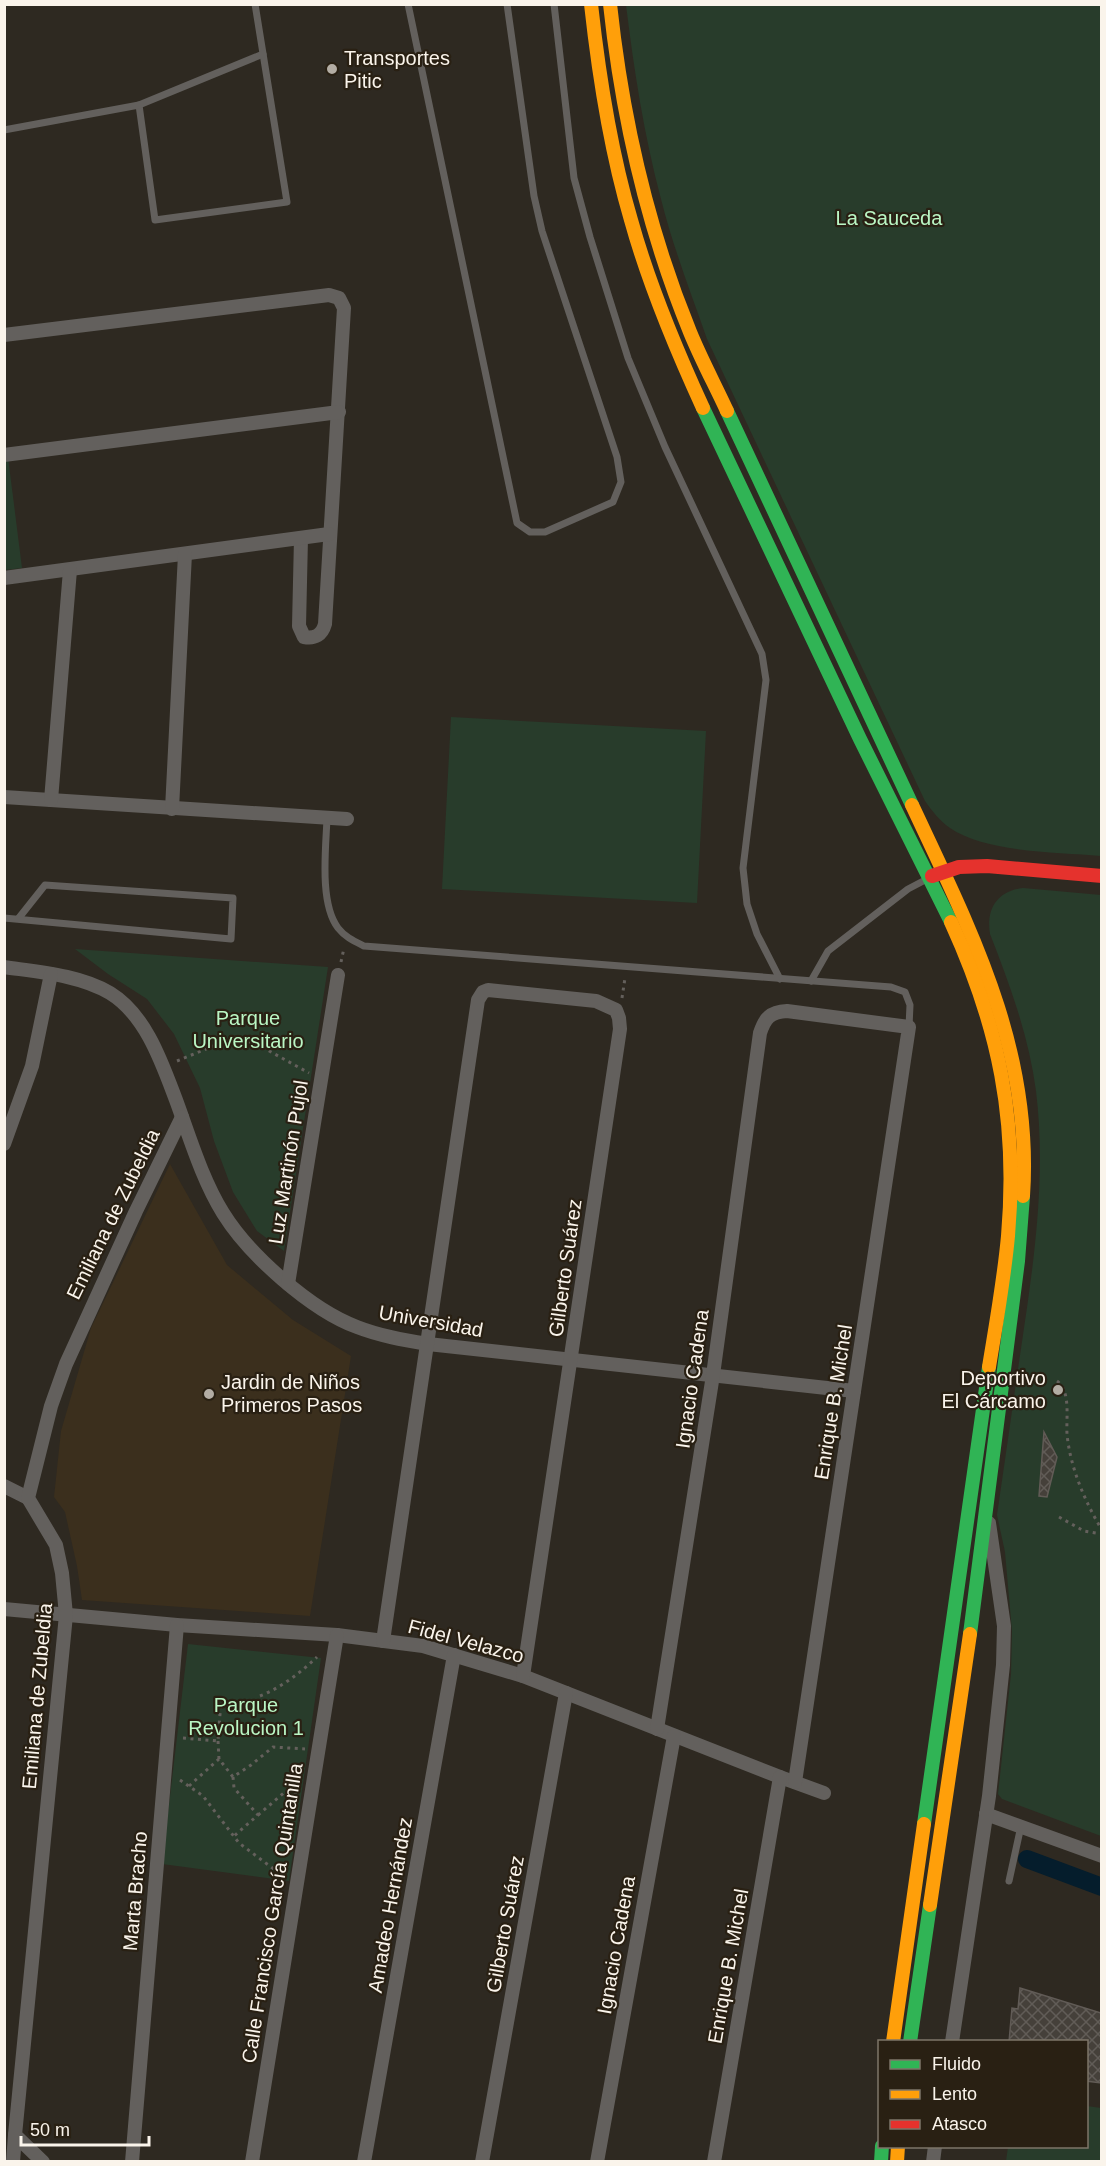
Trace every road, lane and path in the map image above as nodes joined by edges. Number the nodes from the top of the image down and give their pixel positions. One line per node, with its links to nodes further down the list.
1 (255, 4): 7 (lane)
2 (408, 4): 3 (lane)
3 (507, 4)
4 (554, 4): 33 (lane)
5 (591, 4): 25 (main road)
6 (610, 4): 23 (main road)
7 (263, 54): 8 (lane); 8 (lane)
8 (139, 105): 9 (lane)
9 (4, 130)
10 (4, 335): 11 (street)
11 (339, 412): 12 (street); 13 (street)
12 (4, 455)
13 (329, 534): 14 (street); 14 (street)
14 (301, 538): 15 (street)
15 (185, 554): 16 (street); 20 (street)
16 (70, 570): 17 (street); 19 (street)
17 (4, 578)
18 (4, 797): 19 (street)
19 (51, 800): 20 (street)
20 (172, 809): 21 (street)
21 (327, 818): 22 (street); 28 (lane)
22 (347, 819)
23 (943, 872): 24 (main road); 25 (main road); 49 (main road)
24 (1101, 876)
25 (929, 878): 34 (lane); 83 (main road)
26 (4, 918): 27 (lane)
27 (18, 919): 27 (lane)
28 (347, 938): 30 (lane); 32 (path)
29 (4, 967): 31 (street, Universidad)
30 (627, 967): 33 (lane); 35 (path)
31 (51, 974): 37 (street, Universidad); 40 (street)
32 (338, 975): 38 (street, Luz Martinón Pujol)
33 (780, 979): 34 (lane)
34 (811, 981): 36 (lane)
35 (620, 1018): 42 (street); 43 (street, Gilberto Suárez)
36 (909, 1027): 44 (street, Ignacio Cadena); 46 (street, Enrique B. Michel)
37 (164, 1068): 38 (path); 39 (street, Universidad)
38 (320, 1080): 41 (street, Luz Martinón Pujol)
39 (182, 1116): 41 (street, Universidad); 48 (street, Emiliana de Zubeldia)
40 (4, 1144)
41 (288, 1284): 42 (street, Universidad)
42 (428, 1344): 43 (street, Universidad); 56 (street)
43 (571, 1360): 44 (street, Universidad); 59 (street, Gilberto Suárez)
44 (713, 1375): 46 (street, Universidad); 63 (street, Ignacio Cadena)
45 (1057, 1381): 51 (path)
46 (854, 1392): 72 (street, Enrique B. Michel)
47 (4, 1486): 48 (street)
48 (28, 1498): 53 (street, Emiliana de Zubeldia)
49 (987, 1512): 76 (street); 84 (main road)
50 (1059, 1517): 51 (path)
51 (1101, 1532)
52 (4, 1609): 53 (street, Fidel Velazco)
53 (66, 1615): 54 (street, Fidel Velazco); 86 (street, Emiliana de Zubeldia)
54 (177, 1624): 55 (street, Fidel Velazco); 89 (street, Marta Bracho)
55 (337, 1635): 56 (street, Fidel Velazco); 90 (street, Calle Francisco García Quintanilla)
56 (383, 1641): 57 (street, Fidel Velazco)
57 (454, 1655): 59 (street, Fidel Velazco); 91 (street, Amadeo Hernández)
58 (317, 1657): 61 (path)
59 (523, 1676): 60 (street, Fidel Velazco)
60 (566, 1694): 63 (street, Fidel Velazco); 92 (street, Gilberto Suárez)
61 (260, 1696)
62 (221, 1701): 66 (path)
63 (657, 1729): 64 (street, Fidel Velazco)
64 (674, 1736): 71 (street, Fidel Velazco); 93 (street, Ignacio Cadena)
65 (178, 1738): 66 (path)
66 (218, 1741): 68 (path)
67 (307, 1749): 70 (path)
68 (219, 1759): 70 (path); 73 (path)
69 (174, 1776): 73 (path)
70 (233, 1777): 77 (path)
71 (780, 1777): 72 (street, Fidel Velazco); 94 (street, Enrique B. Michel)
72 (795, 1782): 74 (street, Fidel Velazco)
73 (189, 1786): 79 (path)
74 (825, 1792)
75 (301, 1795): 77 (path)
76 (986, 1814): 78 (street); 85 (street)
77 (258, 1815): 79 (path)
78 (1021, 1826): 80 (street); 82 (lane)
79 (234, 1836): 81 (path)
80 (1101, 1856)
81 (290, 1881)
82 (1009, 1881)
83 (893, 2040)
84 (910, 2040)
85 (952, 2040)
86 (15, 2135): 87 (street, Emiliana de Zubeldia); 88 (street)
87 (13, 2162)
88 (43, 2162)
89 (132, 2162)
90 (252, 2162)
91 (364, 2162)
92 (482, 2162)
93 (597, 2162)
94 (714, 2162)

